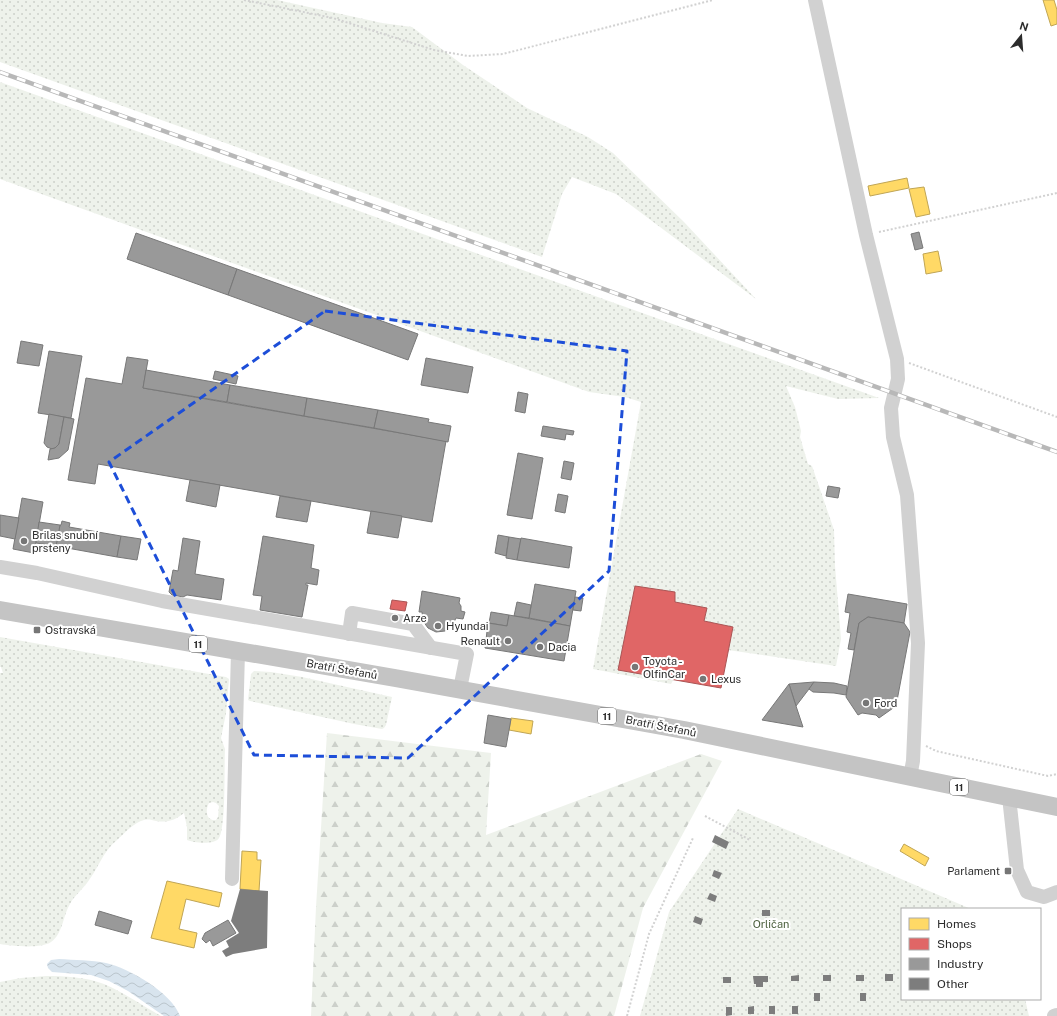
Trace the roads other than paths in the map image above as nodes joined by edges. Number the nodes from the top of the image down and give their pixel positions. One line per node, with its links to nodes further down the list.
1 (815, 0): 8 (street)
2 (0, 567): 4 (street)
3 (0, 610): 6 (main road, Bratří Štefanů / 11)
4 (349, 634): 5 (street); 5 (street)
5 (431, 648): 7 (street)
6 (238, 651): 7 (main road, Bratří Štefanů / 11); 11 (street)
7 (460, 689): 8 (main road, Bratří Štefanů / 11)
8 (910, 777): 9 (main road, Bratří Štefanů / 11)
9 (1009, 797): 10 (main road, Bratří Štefanů / 11); 12 (street)
10 (1057, 807)
11 (232, 879)
12 (1057, 892)
13 (1057, 1015): 14 (street)
14 (1054, 1016)

